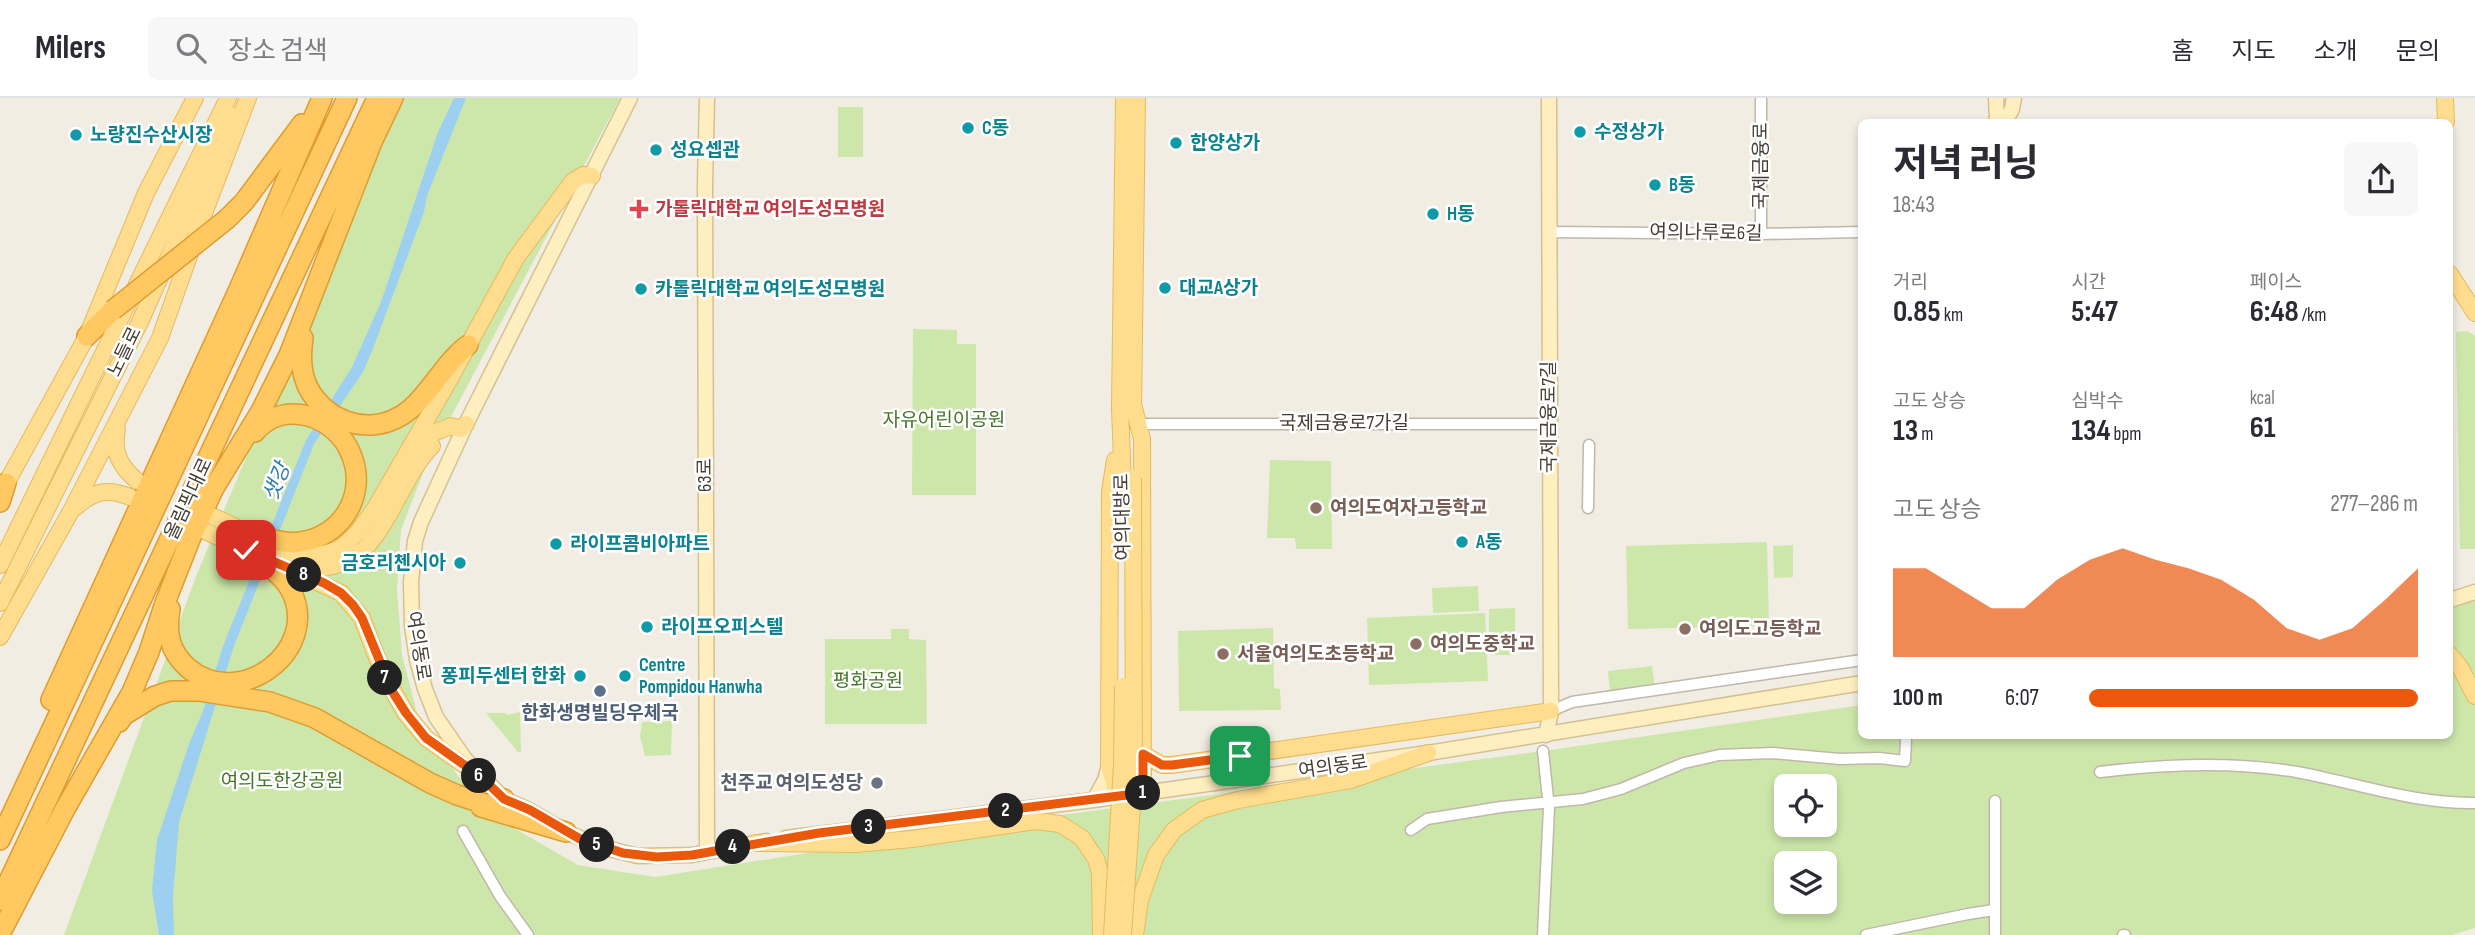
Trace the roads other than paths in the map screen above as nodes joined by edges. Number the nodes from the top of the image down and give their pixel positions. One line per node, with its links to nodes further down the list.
1 (195, 98): 28 (main road)
2 (228, 98): 47 (main road, 노들로)
3 (241, 98): 51 (main road, 노들로)
4 (248, 98): 32 (main road)
5 (322, 98): 28 (highway, bridge); 77 (highway)
6 (347, 98): 81 (highway, 올림픽대로)
7 (377, 98): 84 (highway, 올림픽대로)
8 (393, 98): 27 (highway)
9 (630, 98): 21 (main road, 여의동로)
10 (707, 98): 83 (main road, 63로)
11 (1124, 98): 33 (main road, 여의대방로)
12 (1137, 98): 30 (main road, 여의대방로)
13 (1549, 98): 22 (main road, 국제금융로7길)
14 (1761, 98): 24 (street, 국제금융로)
15 (1996, 98): 18 (main road)
16 (2014, 98): 19 (main road)
17 (2445, 98): 20 (main road)
18 (1997, 119)
19 (2007, 119)
20 (2446, 119)
21 (592, 176): 29 (main road); 34 (main road, 여의동로)
22 (1549, 232): 24 (street, 여의나루로6길); 36 (main road, 국제금융로7길)
23 (1858, 232): 24 (street, 여의나루로6길)
24 (1761, 234)
25 (2453, 279): 26 (main road)
26 (2475, 313)
27 (304, 316): 31 (highway); 38 (highway)
28 (87, 336): 40 (main road)
29 (468, 345): 31 (highway); 45 (main road)
30 (1133, 404): 35 (main road); 39 (main road, 여의대방로)
31 (312, 409): 38 (highway); 46 (highway)
32 (120, 418): 42 (main road); 42 (main road)
33 (1121, 419): 39 (main road, 여의대방로); 66 (main road)
34 (466, 424): 45 (main road); 46 (main road); 68 (main road, 여의동로)
35 (1139, 424): 36 (street, 국제금융로7가길); 65 (main road)
36 (1549, 424): 59 (main road, 국제금융로7길)
37 (1589, 445): 41 (street)
38 (235, 457): 48 (highway)
39 (1128, 481): 89 (main road, 여의대방로, bridge); 90 (main road, bridge)
40 (2, 493)
41 (1588, 508)
42 (71, 511): 52 (main road)
43 (208, 524): 44 (main road)
44 (249, 542): 46 (highway); 46 (highway)
45 (341, 548): 46 (main road)
46 (292, 563): 57 (highway); 68 (main road)
47 (0, 565)
48 (178, 567): 55 (highway); 62 (highway)
49 (2475, 592): 50 (main road)
50 (2453, 599)
51 (0, 603)
52 (0, 637)
53 (2453, 659): 58 (main road)
54 (1858, 661): 59 (street)
55 (200, 684): 57 (highway); 62 (highway)
56 (1858, 684): 60 (main road, 여의동로)
57 (242, 689): 69 (highway)
58 (2472, 690)
59 (1550, 710): 60 (main road, 국제금융로7길); 65 (main road)
60 (1546, 735): 64 (main road, 여의동로)
61 (1906, 740): 75 (street)
62 (103, 742): 86 (highway)
63 (1543, 751): 75 (street)
64 (1428, 753): 70 (main road, 여의동로); 91 (main road)
65 (1143, 754): 70 (main road)
66 (1109, 765): 71 (main road); 73 (main road)
67 (2100, 772): 76 (street)
68 (480, 776): 72 (main road, 여의동로)
69 (429, 783): 72 (highway); 80 (highway)
70 (1143, 793): 71 (main road, 여의동로)
71 (1120, 796): 73 (main road, 여의동로)
72 (504, 799): 80 (main road, 여의동로)
73 (1094, 800): 82 (main road, 여의동로)
74 (1995, 801): 85 (street)
75 (1548, 803): 78 (street); 92 (street)
76 (2475, 803)
77 (0, 812)
78 (1411, 830)
79 (463, 831): 87 (street)
80 (566, 832): 83 (main road, 여의동로)
81 (0, 840)
82 (755, 843): 83 (main road, 여의동로); 88 (main road)
83 (707, 852)
84 (0, 900)
85 (1994, 910): 93 (street); 94 (street)
86 (0, 934)
87 (528, 935)
88 (1101, 935)
89 (1112, 935)
90 (1124, 935)
91 (1135, 935)
92 (1543, 935)
93 (1866, 935)
94 (1995, 935)

